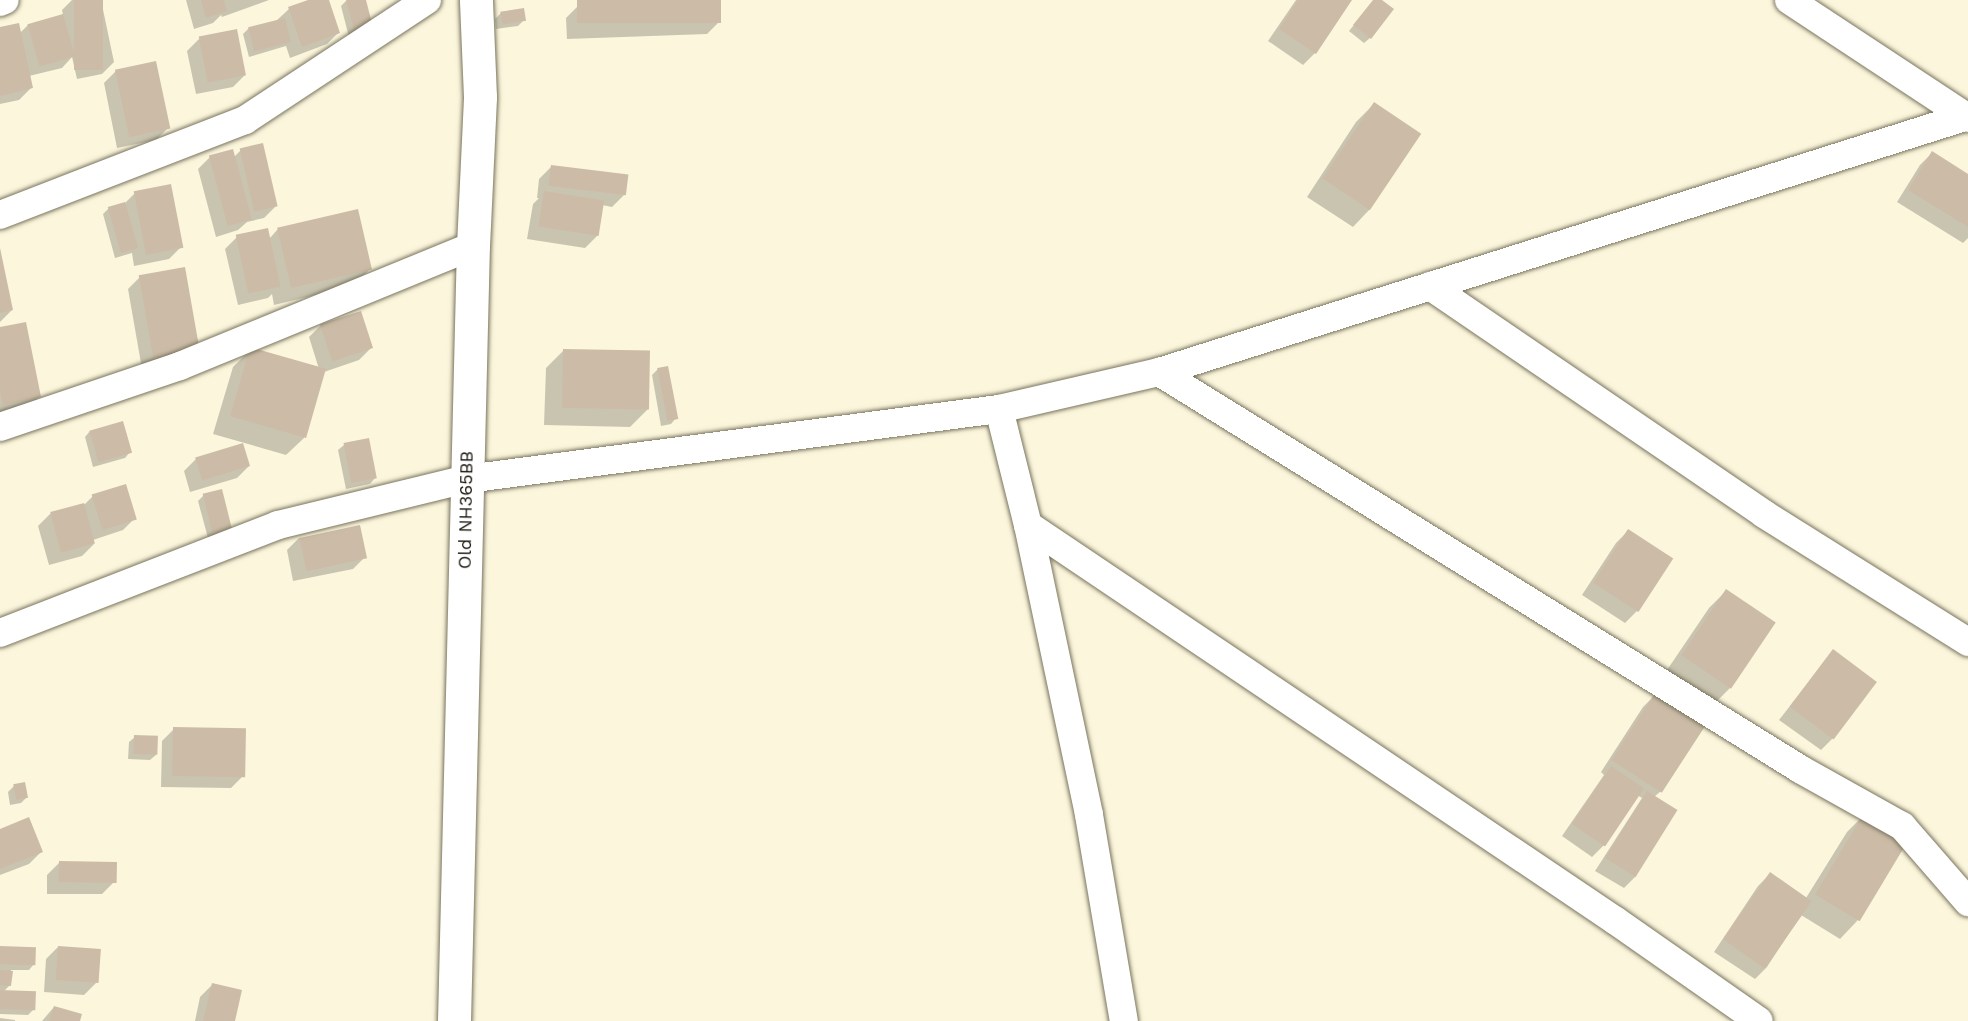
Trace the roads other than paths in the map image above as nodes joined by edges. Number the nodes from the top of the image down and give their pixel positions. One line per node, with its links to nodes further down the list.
1 (5, 0): 5 (street)
2 (428, 0): 7 (street)
3 (476, 0): 8 (main road, Old NH365BB)
4 (1789, 0): 6 (street)
5 (0, 2)
6 (1967, 117): 9 (street)
7 (0, 216)
8 (473, 246): 12 (street); 13 (main road, Old NH365BB)
9 (1431, 286): 10 (street); 16 (street)
10 (1159, 372): 11 (street); 17 (street)
11 (999, 409): 13 (street); 14 (street)
12 (0, 427)
13 (467, 479): 15 (street); 18 (main road, Old NH365BB)
14 (1028, 525): 19 (street); 20 (street)
15 (0, 633)
16 (1968, 642)
17 (1968, 903)
18 (454, 1021)
19 (1124, 1021)
20 (1759, 1021)

